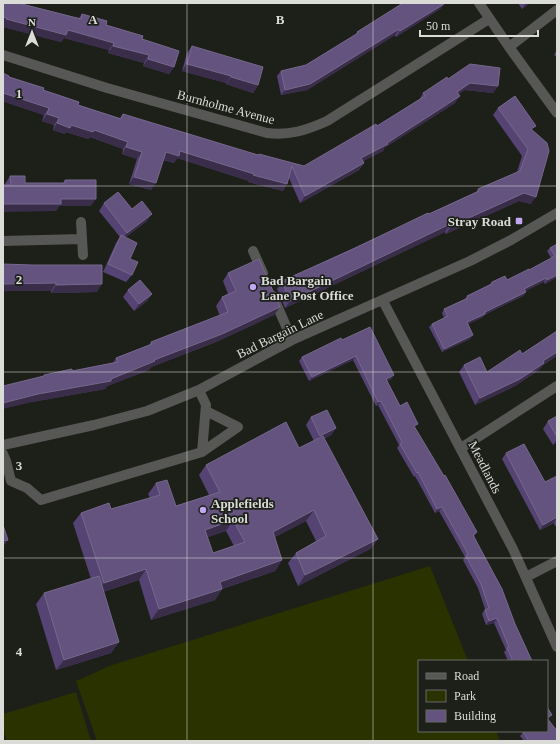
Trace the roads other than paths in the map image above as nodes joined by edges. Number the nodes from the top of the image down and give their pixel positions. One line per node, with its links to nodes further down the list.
1 (479, 3): 3 (street)
2 (557, 10): 4 (street)
3 (489, 19): 4 (street); 5 (street, Burnholme Avenue)
4 (509, 47): 6 (street)
5 (3, 55)
6 (557, 113)
7 (557, 213): 13 (street, Bad Bargain Lane)
8 (80, 222): 9 (street)
9 (82, 239): 10 (street); 12 (street)
10 (3, 241)
11 (253, 251): 14 (street)
12 (83, 254)
13 (384, 301): 14 (street, Bad Bargain Lane); 19 (street, Meadlands)
14 (292, 340): 16 (street, Bad Bargain Lane)
15 (557, 386): 19 (street)
16 (199, 390): 17 (street); 18 (street, Bad Bargain Lane)
17 (206, 411): 20 (street); 20 (street)
18 (3, 444)
19 (461, 448): 23 (street, Meadlands)
20 (202, 452): 21 (street)
21 (3, 454)
22 (557, 561): 23 (street)
23 (526, 577): 24 (street, Meadlands)
24 (557, 647)

